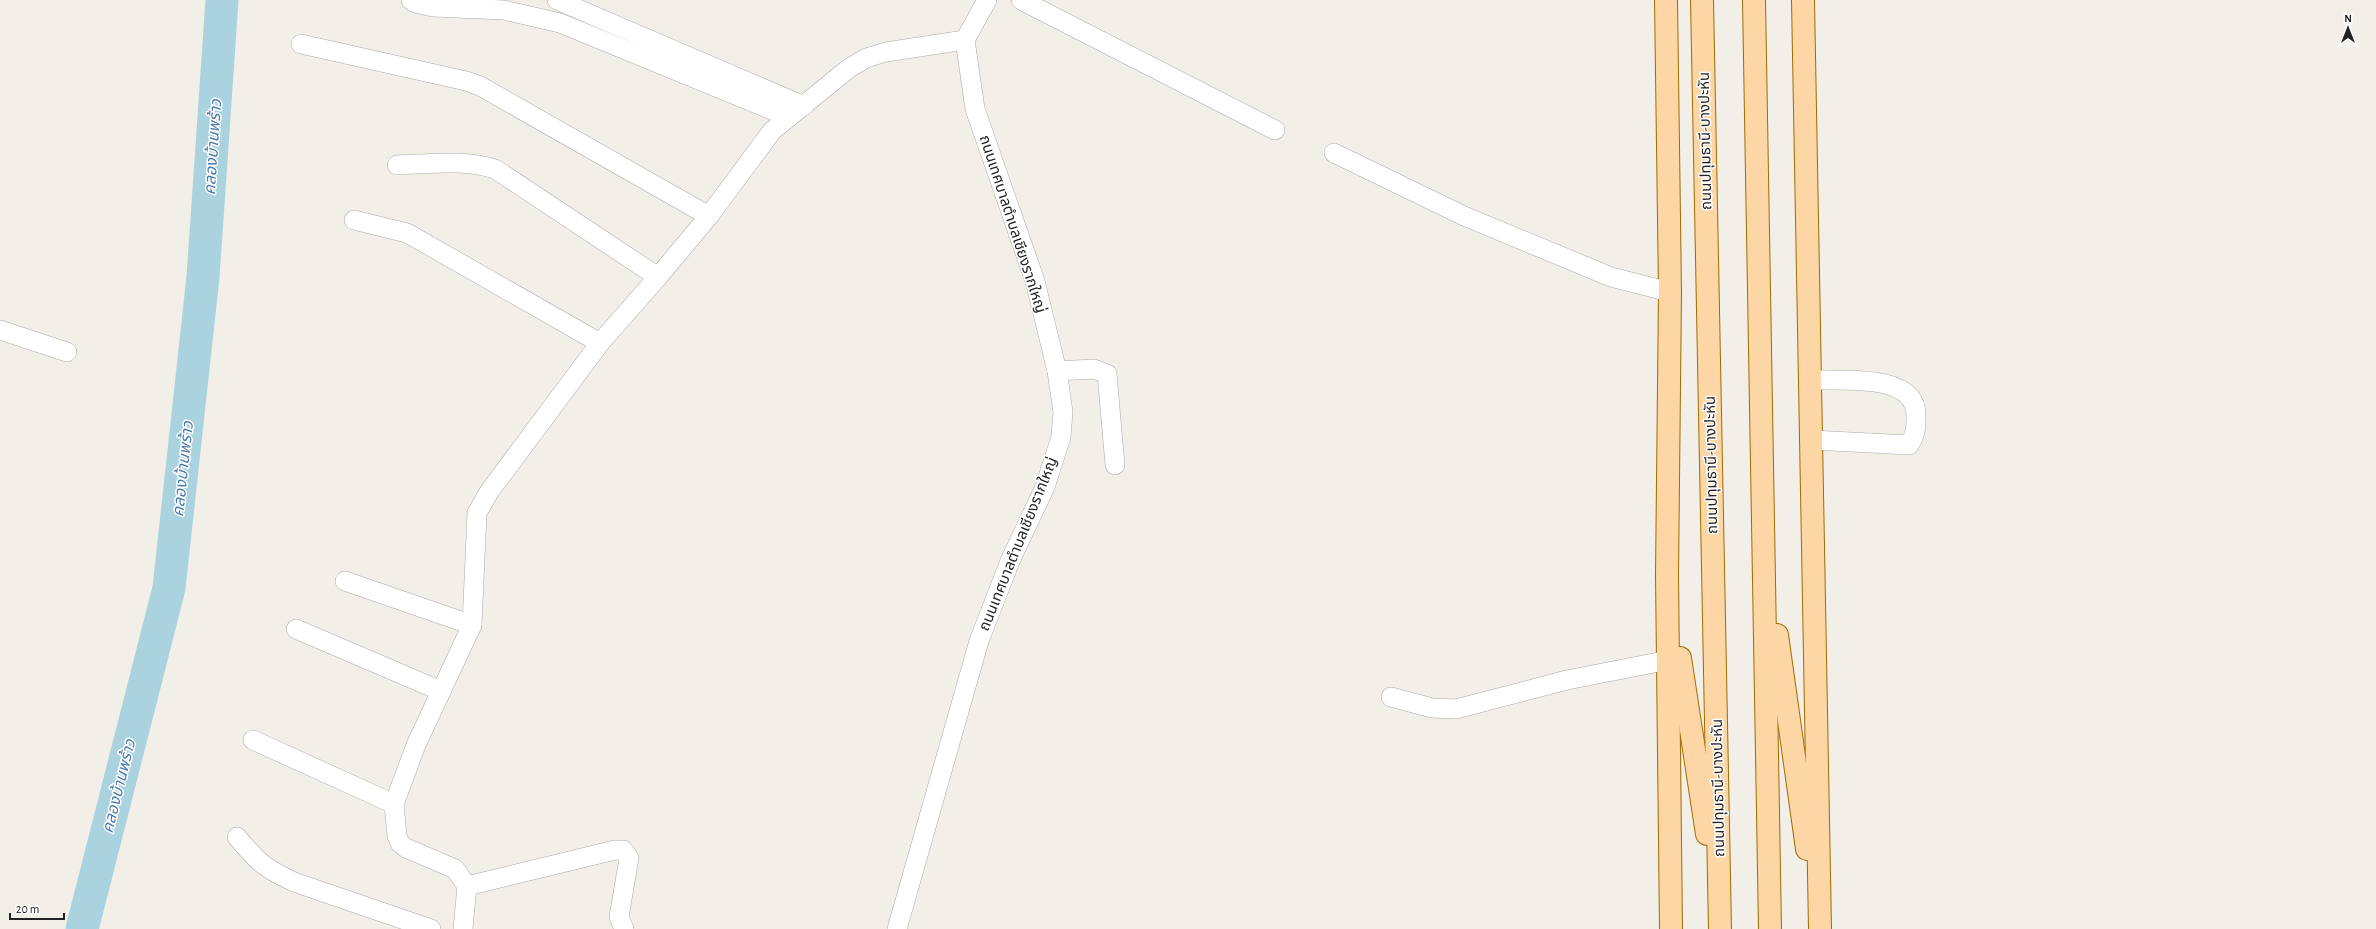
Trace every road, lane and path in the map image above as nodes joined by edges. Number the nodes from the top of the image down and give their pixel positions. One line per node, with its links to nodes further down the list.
1 (411, 0): 11 (street)
2 (557, 0): 11 (street)
3 (986, 0): 9 (street)
4 (1021, 0): 12 (street)
5 (1666, 0): 18 (main road)
6 (1702, 0): 38 (main road, ถนนปทุมธานี-บางปะหัน)
7 (1754, 0): 26 (main road)
8 (1803, 0): 23 (main road)
9 (965, 40): 11 (street); 22 (street, ถนนเทศบาลตำบลเชียงรากใหญ่)
10 (301, 44): 15 (street)
11 (797, 111): 15 (street)
12 (1275, 130)
13 (1334, 152): 18 (street)
14 (397, 165): 17 (street)
15 (709, 216): 17 (street)
16 (354, 220): 20 (street)
17 (658, 277): 20 (street)
18 (1670, 292): 27 (main road)
19 (0, 330): 21 (street)
20 (600, 343): 29 (street)
21 (67, 352)
22 (1057, 371): 25 (street); 42 (street, ถนนเทศบาลตำบลเชียงรากใหญ่)
23 (1811, 380): 24 (main road); 24 (street)
24 (1812, 440): 45 (main road)
25 (1115, 465)
26 (1764, 541): 44 (main road); 45 (main road)
27 (1667, 575): 31 (main road); 38 (main road)
28 (346, 581): 29 (street)
29 (472, 625): 32 (street)
30 (296, 629): 32 (street)
31 (1669, 660): 33 (street); 43 (main road)
32 (441, 691): 35 (street)
33 (1391, 697)
34 (253, 740): 35 (street)
35 (394, 804): 37 (street)
36 (237, 837): 39 (street)
37 (467, 886): 40 (street); 41 (street)
38 (1720, 922)
39 (431, 929)
40 (463, 929)
41 (624, 929)
42 (897, 929)
43 (1671, 929)
44 (1770, 929)
45 (1819, 929)

